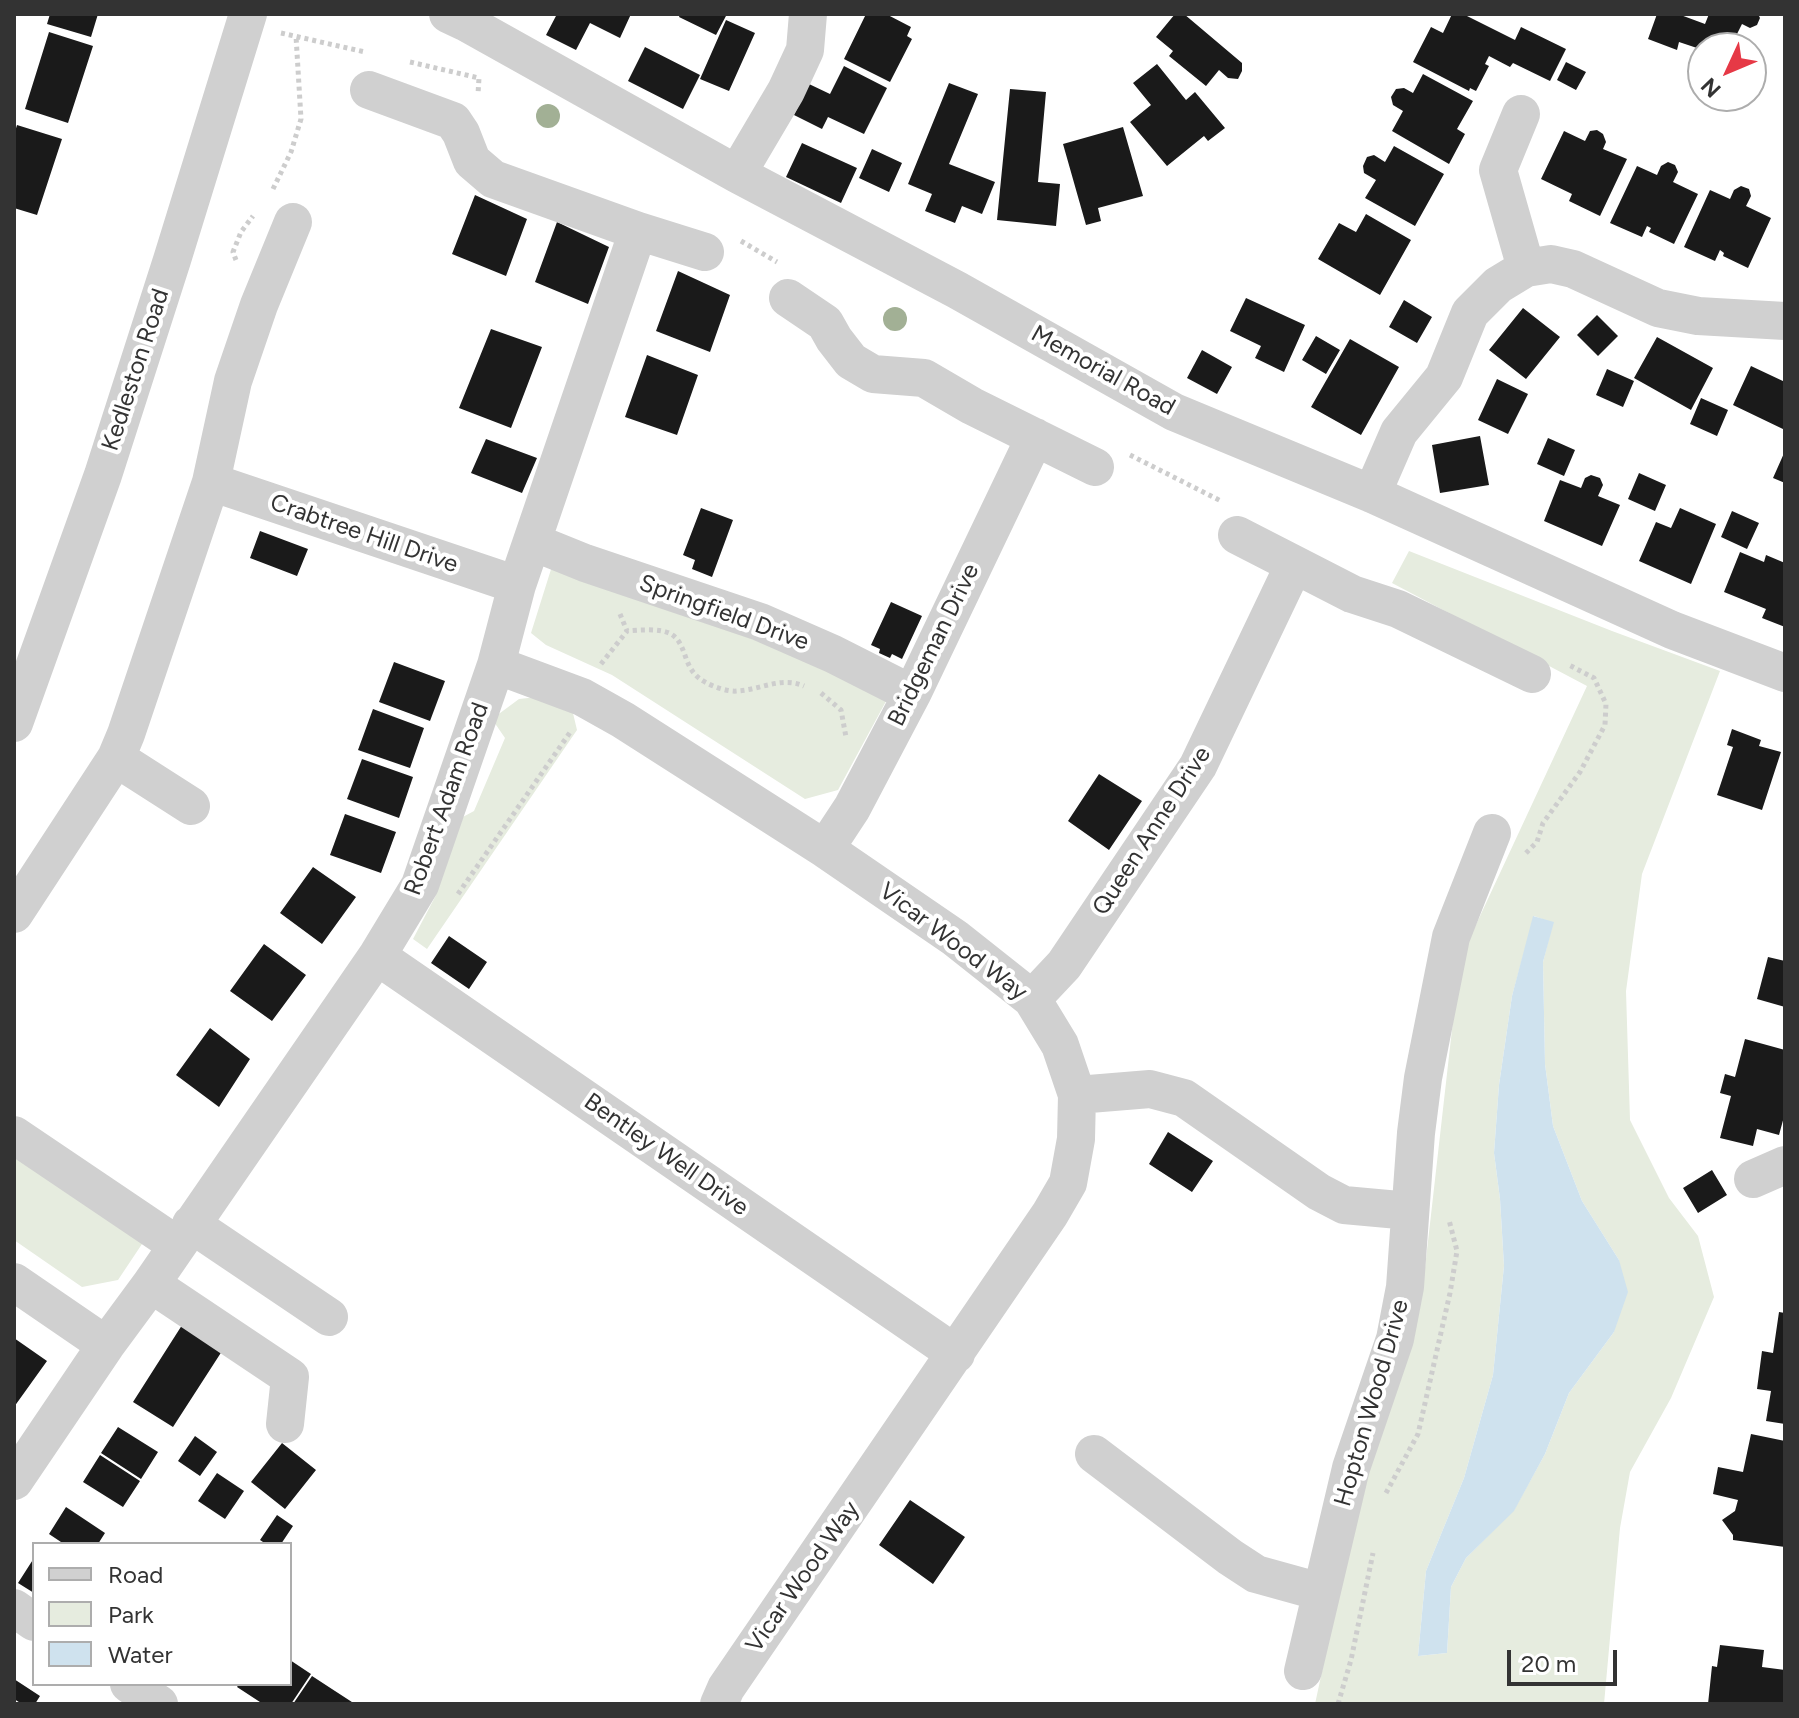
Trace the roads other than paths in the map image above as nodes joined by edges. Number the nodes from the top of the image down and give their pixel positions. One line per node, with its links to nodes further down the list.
1 (808, 14): 6 (street)
2 (461, 17): 6 (street, Memorial Road)
3 (246, 20): 25 (street, Kedleston Road)
4 (371, 72): 8 (street)
5 (1521, 114): 10 (street)
6 (737, 174): 16 (street, Memorial Road)
7 (293, 222): 15 (street)
8 (638, 231): 9 (street); 18 (street, Robert Adam Road)
9 (717, 244)
10 (1526, 268): 12 (street); 16 (street)
11 (784, 281): 13 (street)
12 (1785, 321)
13 (1035, 437): 14 (street); 24 (street, Bridgeman Drive)
14 (1112, 461)
15 (211, 482): 20 (street, Crabtree Hill Drive); 26 (street)
16 (1372, 494): 23 (street, Memorial Road)
17 (1230, 519): 19 (street)
18 (533, 542): 20 (street, Robert Adam Road); 24 (street, Springfield Drive)
19 (1294, 565): 22 (street); 32 (street, Queen Anne Drive)
20 (517, 585): 21 (street, Robert Adam Road)
21 (496, 665): 29 (street, Vicar Wood Way); 31 (street, Robert Adam Road)
22 (1548, 668)
23 (1785, 673)
24 (912, 694): 29 (street, Bridgeman Drive)
25 (14, 723)
26 (116, 758): 27 (street); 30 (street)
27 (191, 806)
28 (1492, 833): 35 (street, Hopton Wood Drive)
29 (825, 849): 32 (street, Vicar Wood Way)
30 (14, 914)
31 (377, 956): 36 (street, Robert Adam Road); 41 (street, Bentley Well Drive)
32 (1032, 999): 33 (street, Vicar Wood Way)
33 (1077, 1095): 35 (street); 41 (street, Vicar Wood Way)
34 (14, 1135): 36 (street)
35 (1410, 1211): 45 (street, Hopton Wood Drive)
36 (184, 1235): 38 (street, Robert Adam Road); 39 (street)
37 (14, 1282): 40 (street)
38 (151, 1284): 40 (street, Robert Adam Road); 42 (street)
39 (329, 1317)
40 (106, 1345): 44 (street, Robert Adam Road)
41 (956, 1354): 51 (street, Vicar Wood Way)
42 (285, 1424)
43 (1094, 1454): 45 (street)
44 (14, 1481)
45 (1321, 1592): 48 (street, Hopton Wood Drive)
46 (14, 1608): 47 (street)
47 (32, 1621)
48 (1303, 1671)
49 (132, 1686): 50 (street)
50 (159, 1704)
51 (719, 1704)

